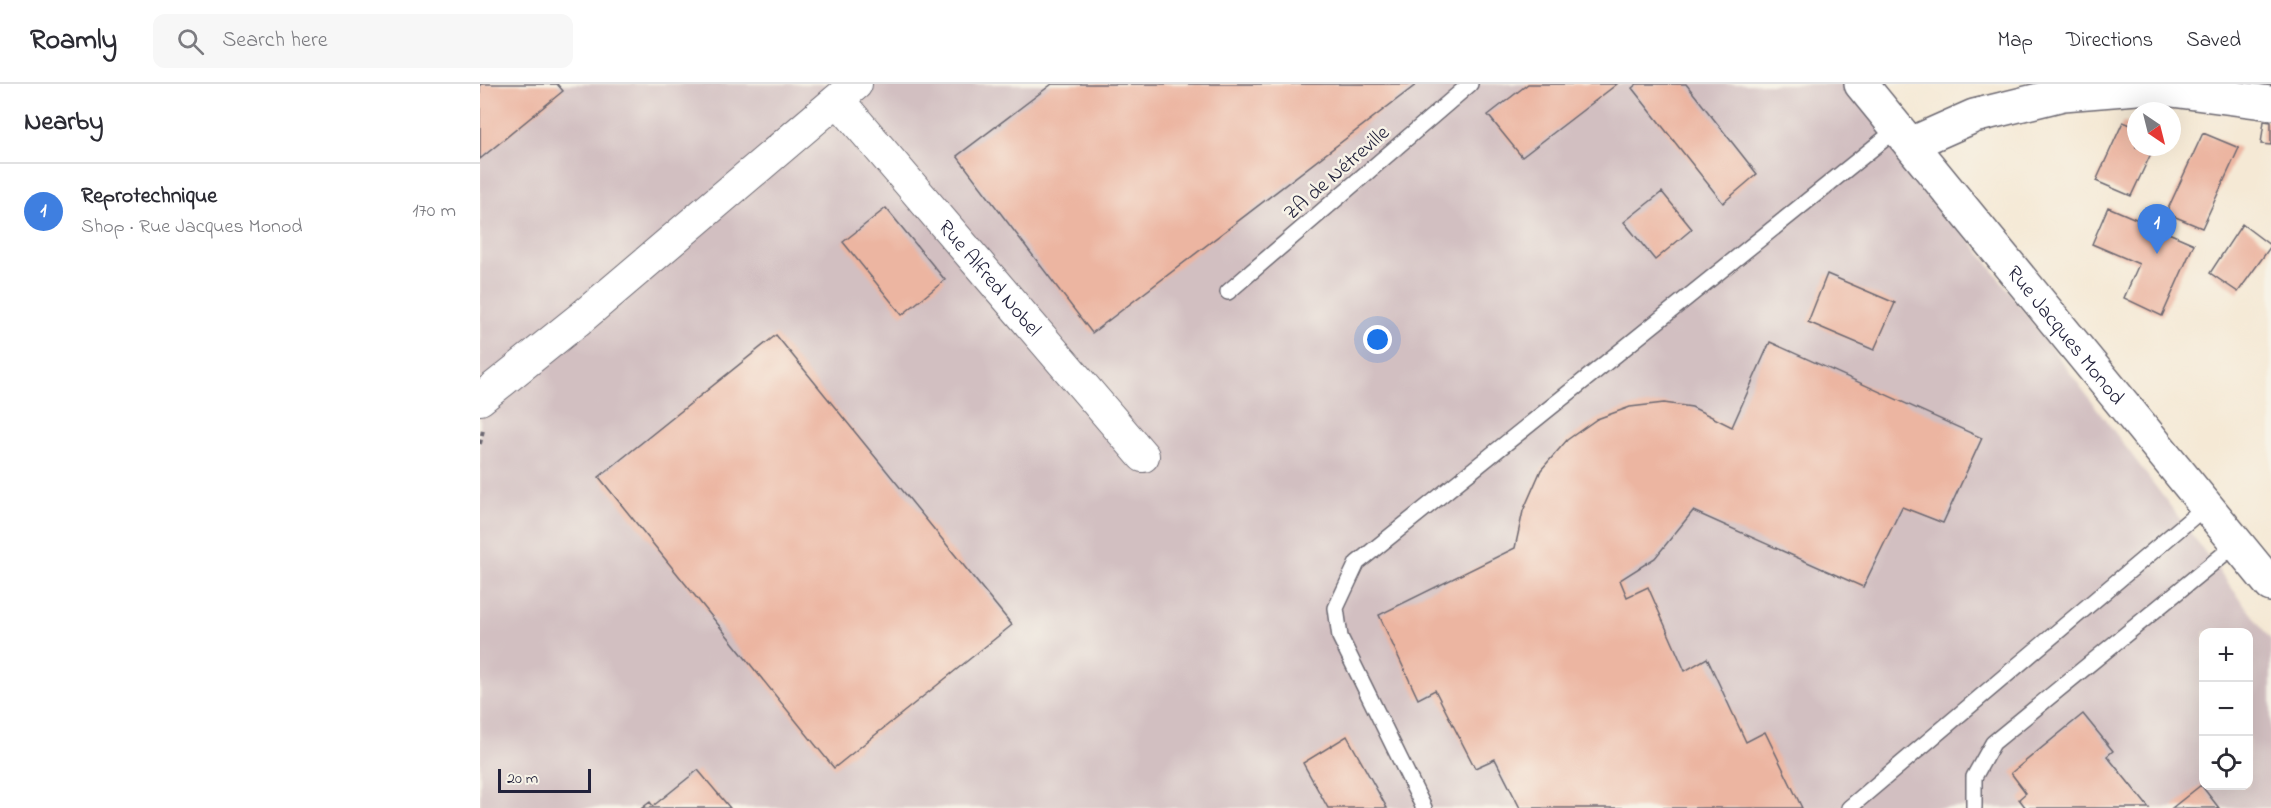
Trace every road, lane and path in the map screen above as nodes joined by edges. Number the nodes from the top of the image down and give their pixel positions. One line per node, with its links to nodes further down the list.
1 (1470, 84): 6 (lane, ZA de Nétreville)
2 (1861, 84): 5 (street, Rue Jacques Monod)
3 (847, 92): 7 (street, Rue Alfred Nobel); 8 (street, Rue Alfred Nobel)
4 (2271, 103): 5 (street)
5 (1905, 136): 9 (street, Rue Jacques Monod); 12 (lane)
6 (1228, 292)
7 (480, 399)
8 (1143, 456)
9 (2205, 507): 10 (street, Rue Jacques Monod); 13 (lane)
10 (2236, 544): 11 (street, Rue Jacques Monod); 14 (lane)
11 (2271, 585)
12 (1424, 808)
13 (1849, 808)
14 (1974, 808)

